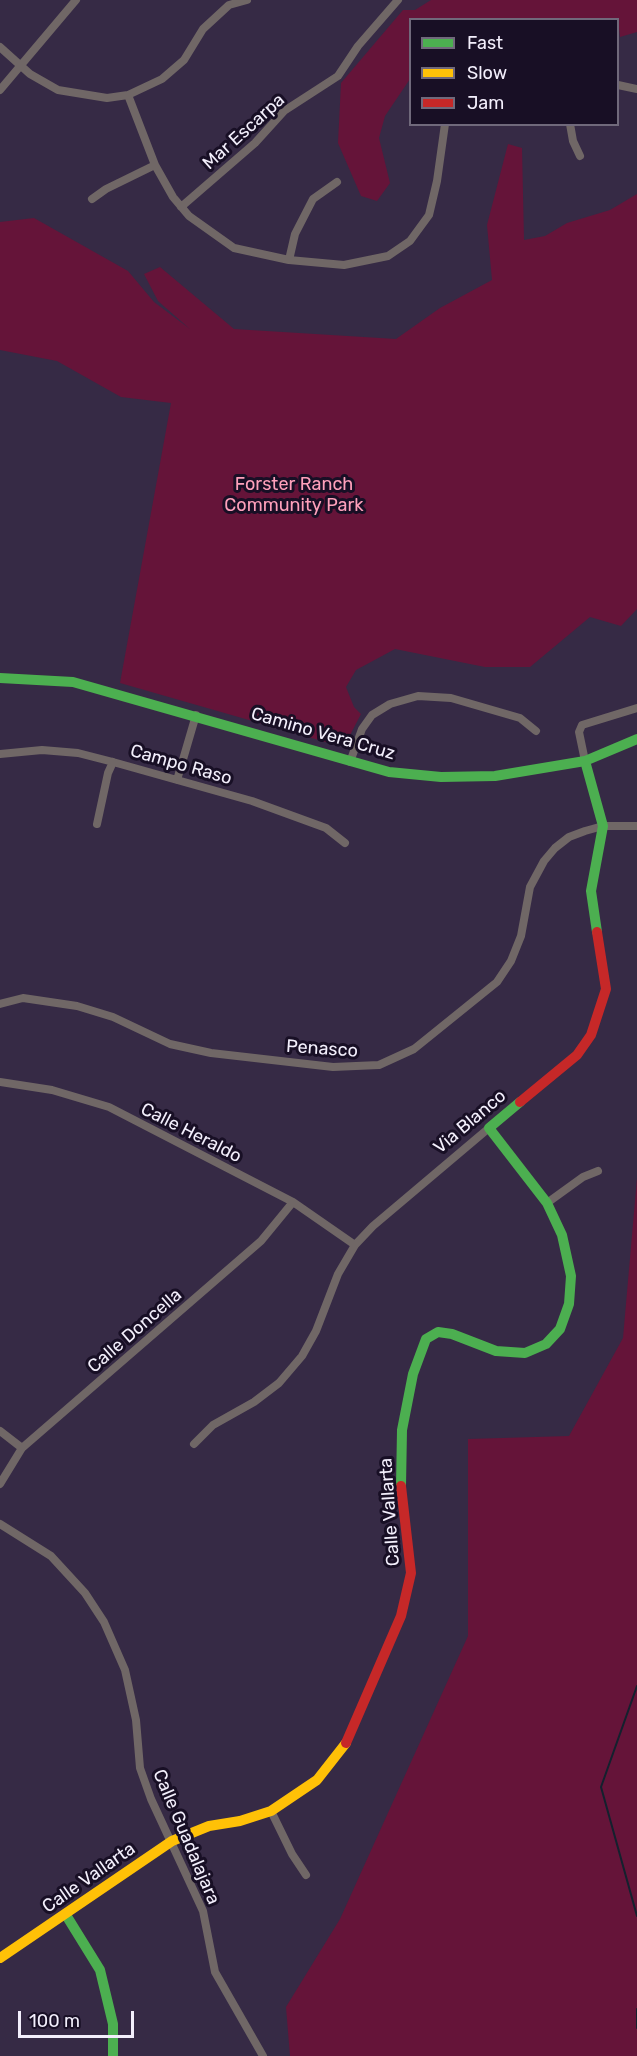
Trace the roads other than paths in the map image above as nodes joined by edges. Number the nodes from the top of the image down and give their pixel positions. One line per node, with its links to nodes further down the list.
1 (76, 0): 5 (street)
2 (247, 0): 9 (street)
3 (398, 0): 16 (street, Mar Escarpa)
4 (0, 47): 5 (street)
5 (21, 66): 8 (street); 9 (street)
6 (619, 85): 7 (street)
7 (637, 88)
8 (0, 90)
9 (128, 95): 13 (street)
10 (445, 126): 17 (street)
11 (570, 126): 12 (street)
12 (580, 156)
13 (155, 165): 15 (street); 16 (street)
14 (338, 182): 17 (street)
15 (92, 199)
16 (181, 207): 17 (street)
17 (290, 260)
18 (0, 678): 20 (street, Camino Vera Cruz)
19 (637, 708): 24 (street)
20 (196, 715): 26 (street, Camino Vera Cruz); 27 (street)
21 (536, 731): 26 (street)
22 (637, 740): 24 (street, Camino Vera Cruz)
23 (0, 754): 25 (street, Campo Raso)
24 (585, 760): 26 (street, Camino Vera Cruz); 29 (street, Via Blanco)
25 (113, 762): 27 (street, Campo Raso); 28 (street)
26 (350, 762)
27 (177, 780): 31 (street, Campo Raso)
28 (97, 824)
29 (603, 826): 30 (street, Penasco); 32 (street, Penasco); 34 (street, Via Blanco)
30 (637, 826)
31 (345, 843)
32 (0, 1004)
33 (0, 1082): 36 (street, Calle Heraldo)
34 (489, 1128): 37 (street, Calle Vallarta); 38 (street, Via Blanco)
35 (598, 1171): 37 (street)
36 (293, 1202): 38 (street, Calle Heraldo); 41 (street, Calle Doncella)
37 (547, 1203): 44 (street, Calle Vallarta)
38 (355, 1245): 40 (street, Via Blanco)
39 (0, 1431): 41 (street)
40 (194, 1444)
41 (22, 1448): 42 (street, Calle Doncella)
42 (0, 1484)
43 (0, 1524): 45 (street, Calle Guadalajara)
44 (271, 1811): 45 (street, Calle Vallarta); 46 (street)
45 (172, 1840): 47 (street, Calle Vallarta); 50 (street, Calle Guadalajara)
46 (306, 1875)
47 (66, 1915): 48 (street, Calle Vallarta); 49 (street)
48 (0, 1958)
49 (113, 2056)
50 (263, 2056)

